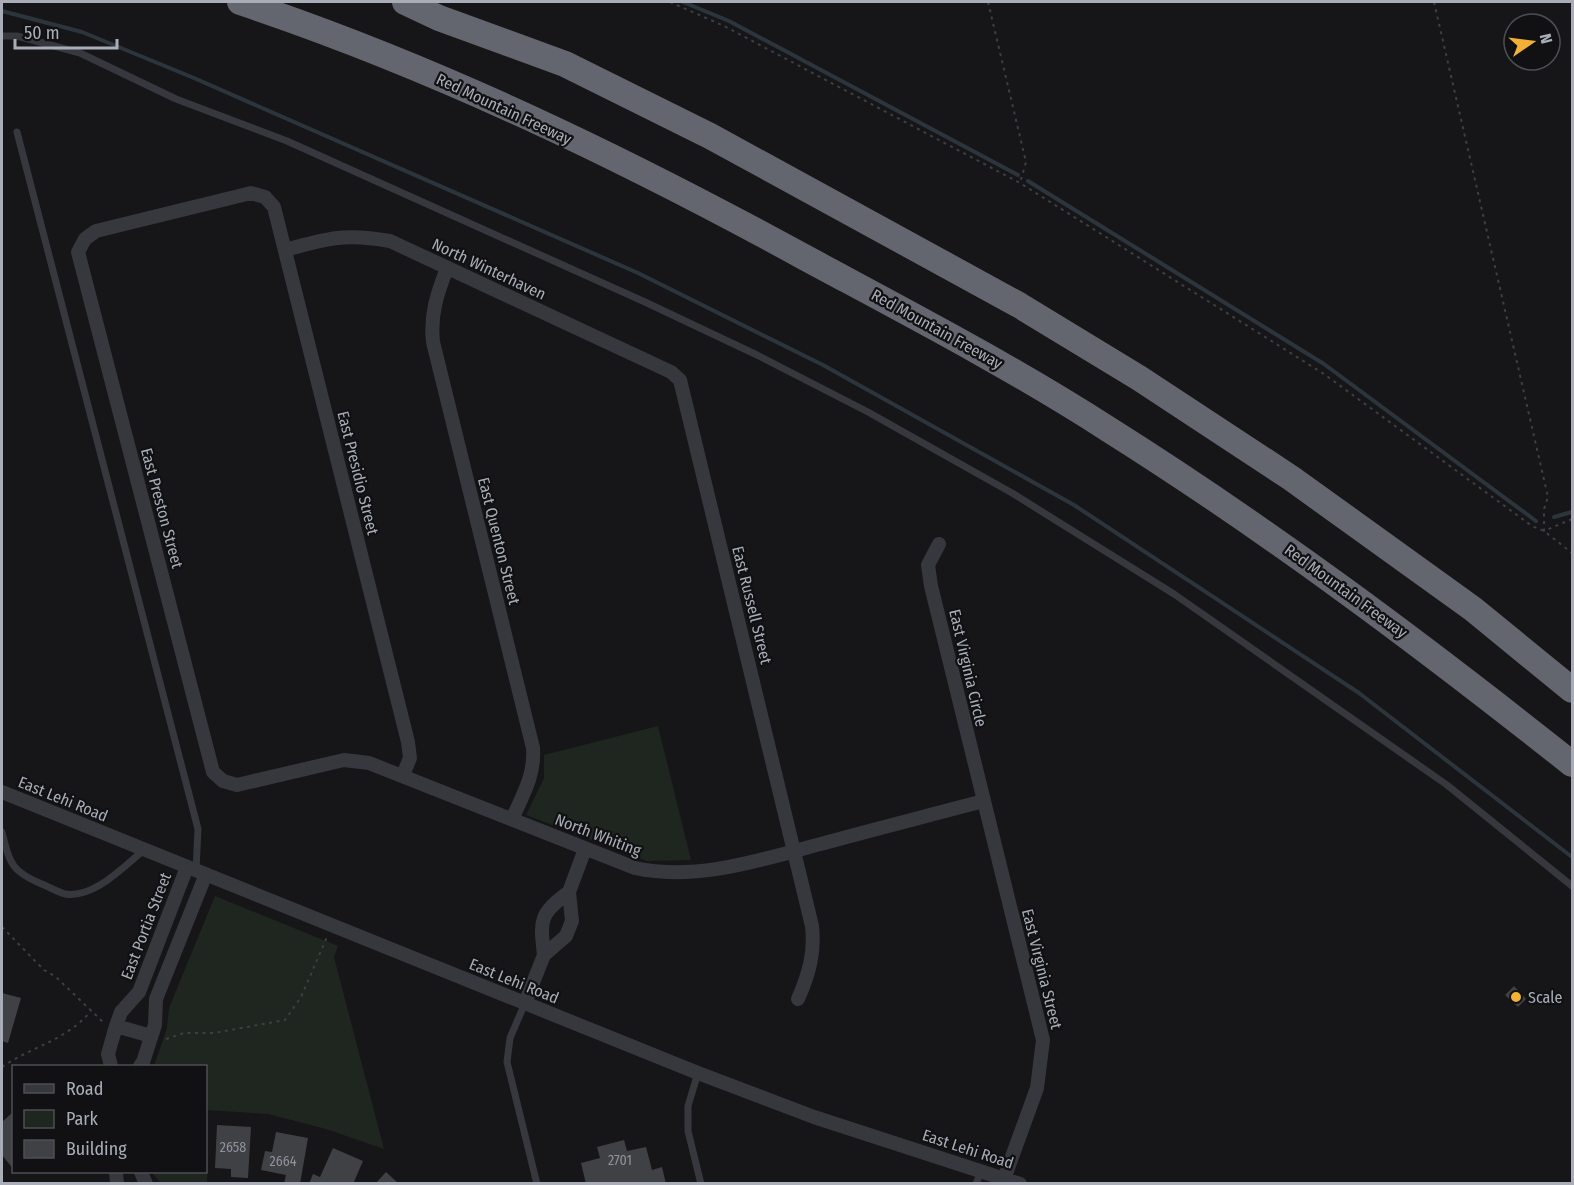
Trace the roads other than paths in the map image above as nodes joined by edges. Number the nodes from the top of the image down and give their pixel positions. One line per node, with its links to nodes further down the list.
1 (240, 2): 13 (highway, Red Mountain Freeway)
2 (405, 2): 5 (highway)
3 (446, 2): 5 (highway)
4 (2, 36): 24 (lane)
5 (565, 64): 12 (highway)
6 (17, 132): 23 (lane)
7 (285, 250): 8 (street, East Presidio Street); 9 (street, North Winterhaven); 15 (street, East Presidio Street)
8 (78, 252): 14 (street, East Preston Street)
9 (447, 268): 10 (street, North Winterhaven); 18 (street, East Quenton Street)
10 (671, 372): 22 (street, East Russell Street)
11 (939, 544): 17 (street, East Virginia Circle)
12 (1572, 690)
13 (1572, 764)
14 (213, 772): 15 (street, North Whiting)
15 (404, 774): 18 (street, North Whiting)
16 (2, 792): 21 (street, East Lehi Road)
17 (982, 801): 22 (street, North Whiting); 35 (street, East Virginia Street)
18 (512, 819): 20 (street, North Whiting)
19 (2, 832): 21 (lane)
20 (585, 849): 22 (street, North Whiting); 25 (street)
21 (145, 850): 23 (street, East Lehi Road)
22 (794, 851): 27 (street, East Russell Street)
23 (196, 870): 28 (street, East Lehi Road); 29 (street, East Portia Street); 30 (street)
24 (1572, 886)
25 (568, 892): 26 (street); 26 (street)
26 (544, 955): 28 (street)
27 (798, 999)
28 (525, 1003): 33 (street, East Lehi Road); 36 (lane)
29 (116, 1026): 30 (street); 31 (street, East Portia Street)
30 (151, 1036): 32 (street)
31 (111, 1065)
32 (140, 1065)
33 (698, 1073): 34 (street, East Lehi Road); 37 (lane)
34 (979, 1177): 35 (street, East Lehi Road)
35 (1004, 1179): 38 (street, East Lehi Road)
36 (537, 1184)
37 (702, 1184)
38 (1020, 1184)

